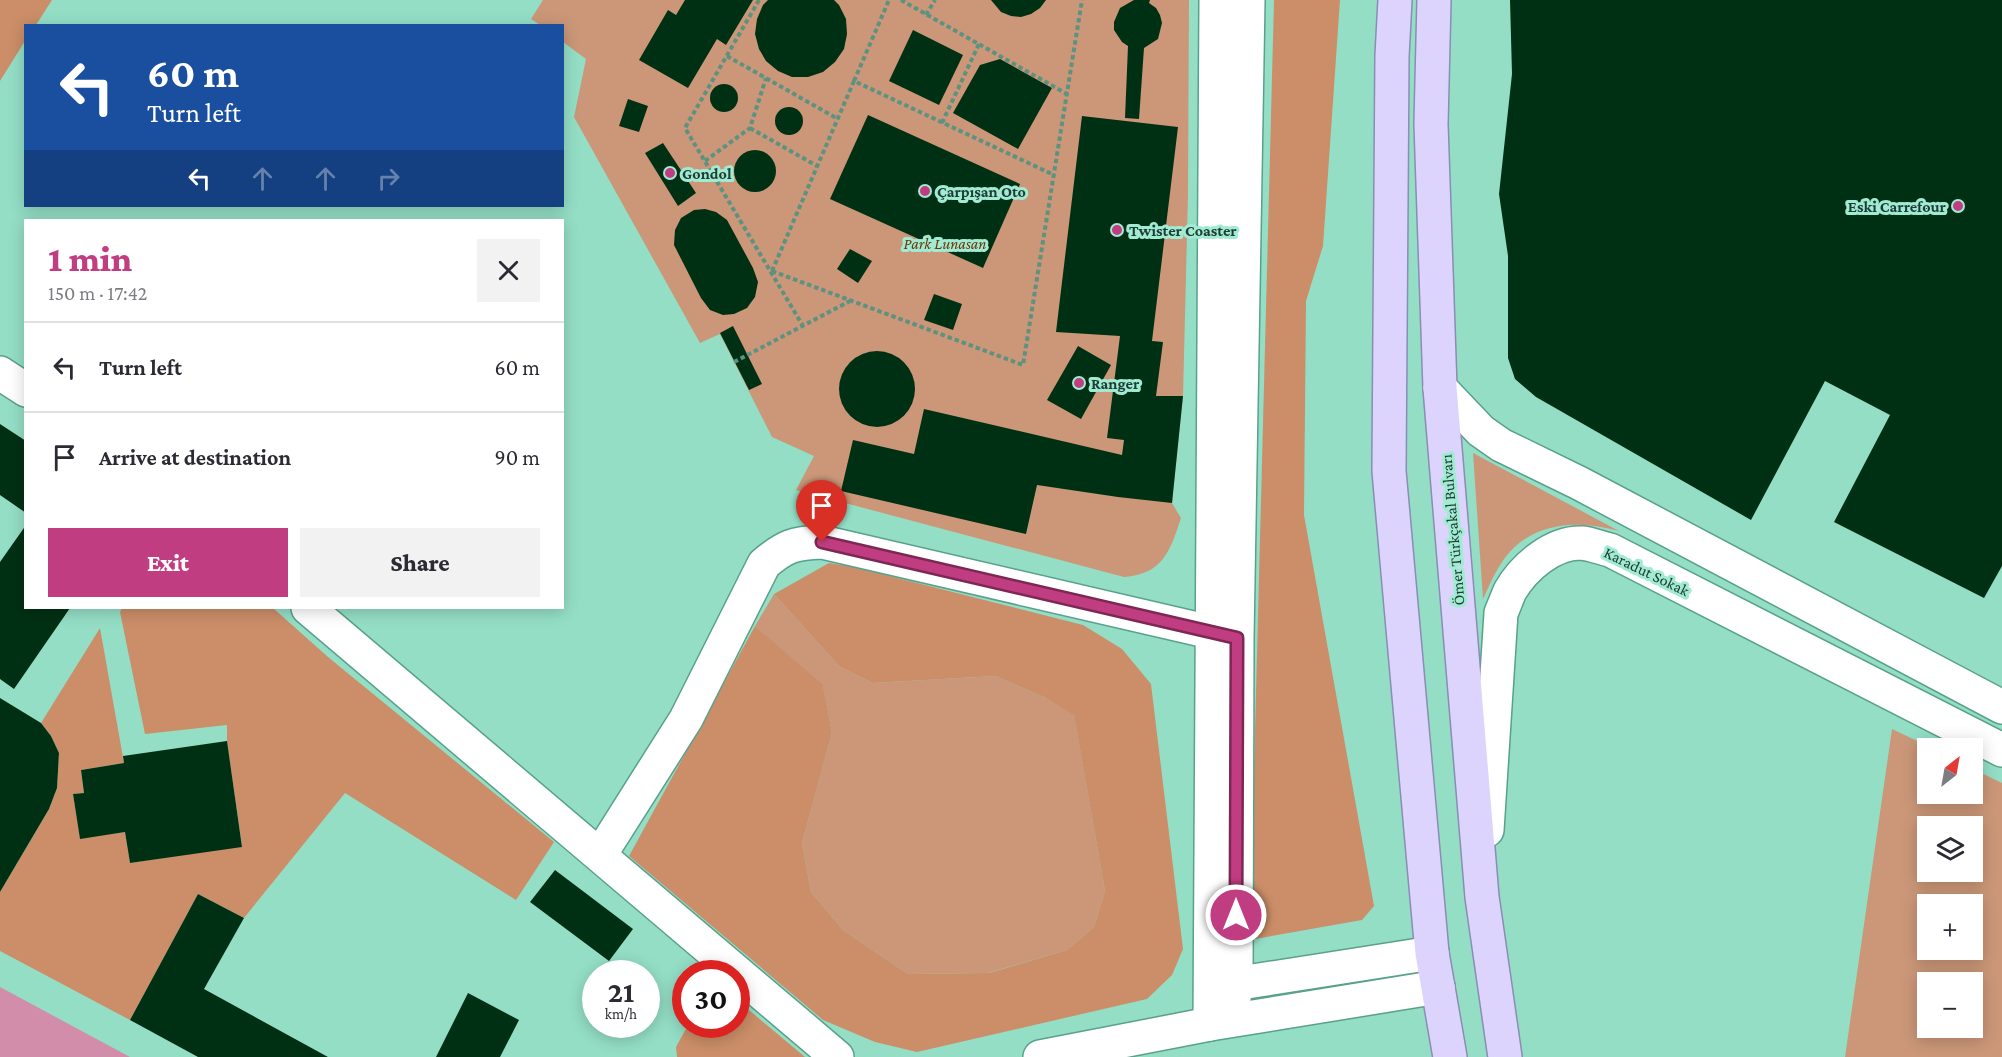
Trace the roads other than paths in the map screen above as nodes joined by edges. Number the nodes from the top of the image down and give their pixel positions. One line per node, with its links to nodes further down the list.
1 (1216, 0): 9 (street)
2 (1248, 0): 9 (street)
3 (1395, 0): 14 (main road)
4 (1434, 0): 6 (main road, Ömer Türkçakal Bulvarı)
5 (0, 373): 7 (street)
6 (1440, 388): 10 (street); 13 (main road, Ömer Türkçakal Bulvarı)
7 (24, 389)
8 (309, 609): 12 (street)
9 (1224, 635): 12 (street); 15 (street)
10 (2002, 707)
11 (2002, 750): 13 (street, Karadut Sokak)
12 (600, 855): 18 (street)
13 (1482, 897): 21 (main road, Ömer Türkçakal Bulvarı)
14 (1432, 953): 15 (street); 16 (main road)
15 (1223, 986): 17 (street)
16 (1438, 987): 17 (street); 20 (main road)
17 (1208, 1024): 19 (street)
18 (837, 1057)
19 (1040, 1057)
20 (1450, 1057)
21 (1505, 1057)

